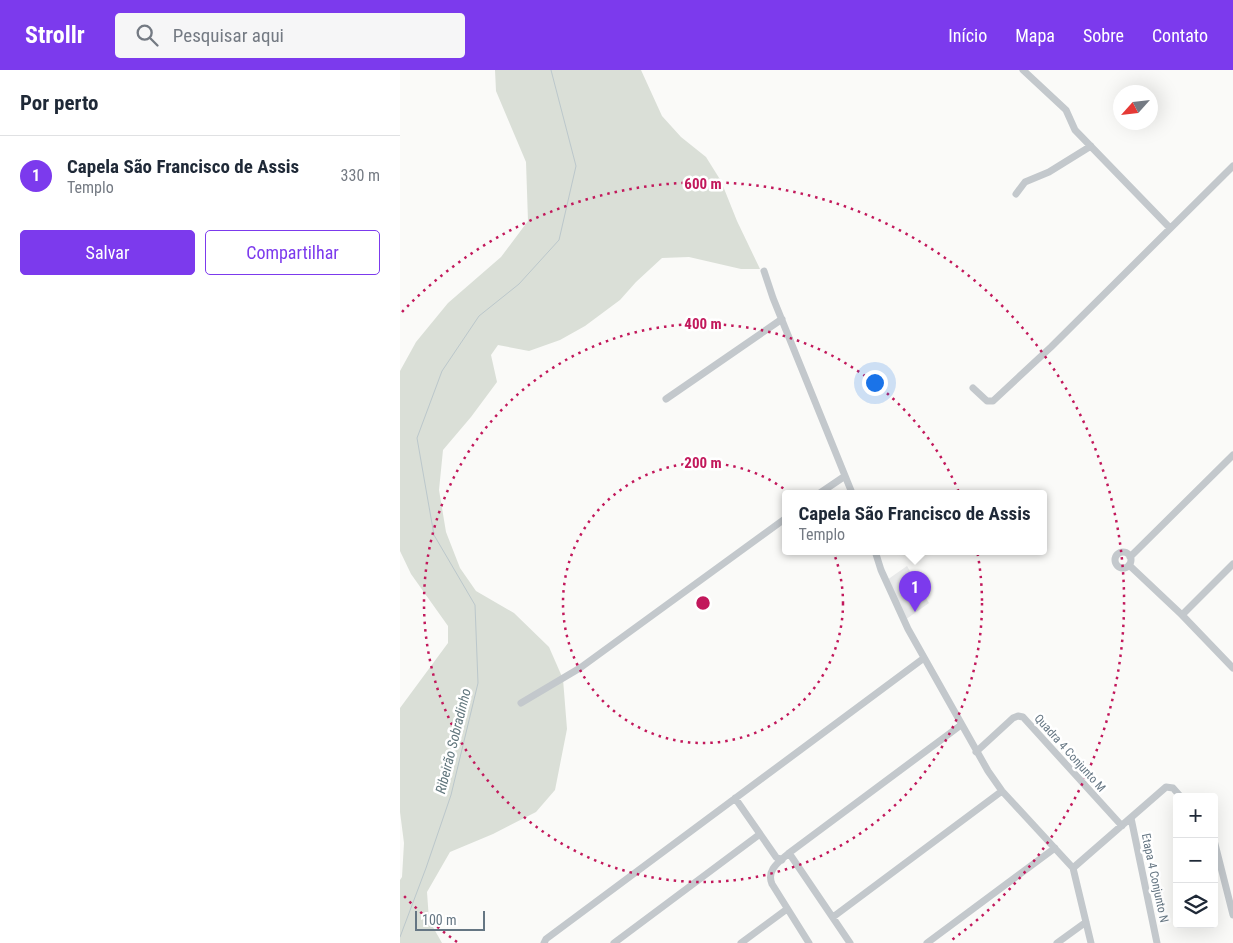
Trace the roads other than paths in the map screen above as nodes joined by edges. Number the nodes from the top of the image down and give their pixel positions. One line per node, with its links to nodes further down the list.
1 (1023, 70): 2 (street)
2 (1091, 146): 4 (street); 5 (street)
3 (1233, 166): 5 (street)
4 (1016, 194)
5 (1170, 228): 8 (street)
6 (764, 270): 7 (street)
7 (782, 318): 9 (street); 11 (street)
8 (973, 388)
9 (666, 399)
10 (1233, 455): 16 (street)
11 (845, 476): 12 (street); 13 (street)
12 (824, 490)
13 (851, 490)
14 (782, 521): 22 (street)
15 (877, 555): 20 (street)
16 (1130, 556): 18 (street); 18 (street)
17 (1233, 564): 19 (street)
18 (1129, 565): 19 (street)
19 (1182, 615): 21 (street)
20 (924, 658): 23 (street); 27 (street)
21 (1233, 668)
22 (521, 703)
23 (961, 725): 24 (street); 32 (street)
24 (976, 752): 25 (street); 29 (street, Quadra 4 Conjunto M)
25 (1002, 790): 31 (street); 38 (street)
26 (1177, 793): 28 (street)
27 (735, 798): 30 (street); 40 (street)
28 (1131, 818): 29 (street); 48 (street, Etapa 4 Conjunto N)
29 (1122, 826): 35 (street)
30 (760, 834): 34 (street); 41 (street)
31 (1055, 848): 35 (street); 45 (street)
32 (790, 853): 34 (street); 38 (street)
33 (1218, 856): 37 (street)
34 (782, 860): 36 (street)
35 (1073, 868): 39 (street)
36 (787, 909): 42 (street); 43 (street)
37 (1233, 915)
38 (833, 917): 44 (street)
39 (1086, 922): 46 (street); 47 (street)
40 (544, 943)
41 (614, 943)
42 (741, 943)
43 (810, 943)
44 (850, 943)
45 (927, 943)
46 (1057, 943)
47 (1090, 943)
48 (1157, 943)

